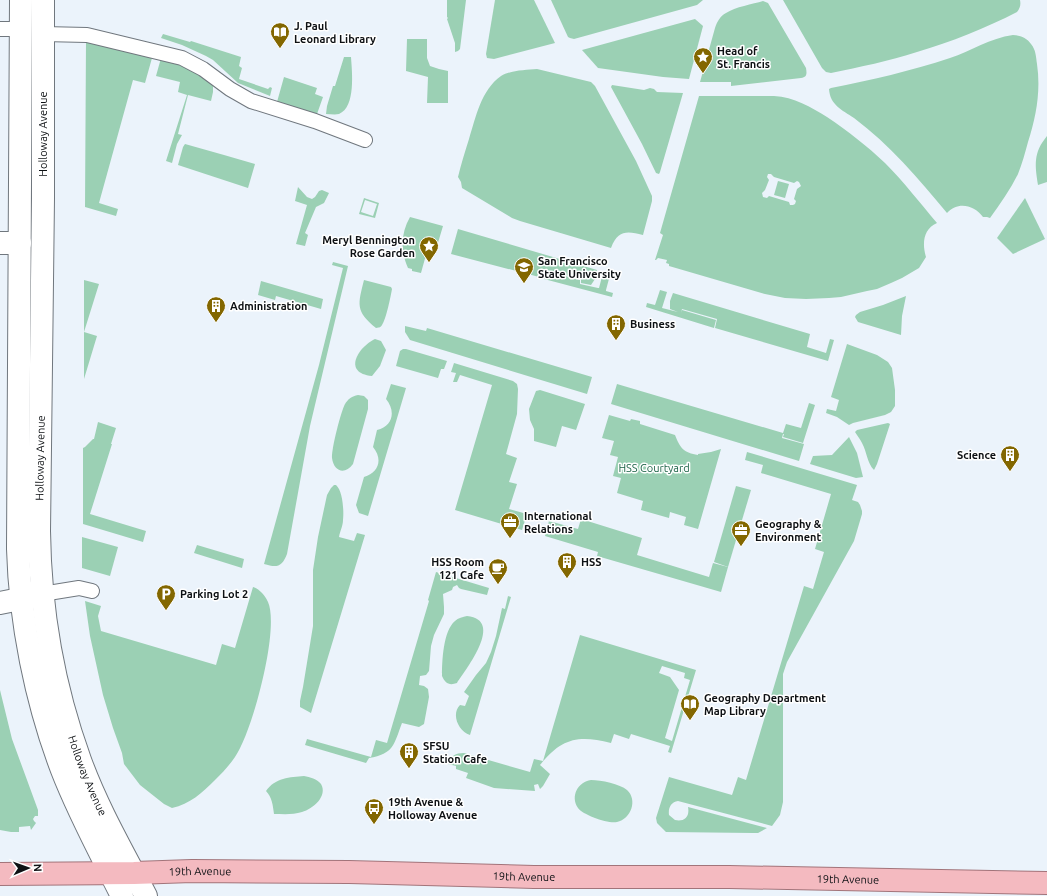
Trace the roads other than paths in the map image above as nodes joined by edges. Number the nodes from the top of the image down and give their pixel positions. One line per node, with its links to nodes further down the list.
1 (21, 0): 3 (street, Holloway Avenue)
2 (43, 0): 4 (street, Holloway Avenue)
3 (10, 29): 6 (street, Holloway Avenue)
4 (43, 34): 5 (lane); 8 (street, Holloway Avenue)
5 (365, 140)
6 (10, 243): 8 (street, Holloway Avenue)
7 (92, 591): 8 (lane)
8 (32, 596): 9 (street); 10 (street, Holloway Avenue); 11 (street, Holloway Avenue)
9 (0, 603)
10 (110, 873): 11 (highway, 19th Avenue); 12 (highway, 19th Avenue); 14 (street, Holloway Avenue)
11 (134, 873): 13 (highway, 19th Avenue); 15 (street, Holloway Avenue)
12 (0, 874)
13 (1047, 883)
14 (122, 896)
15 (146, 896)

